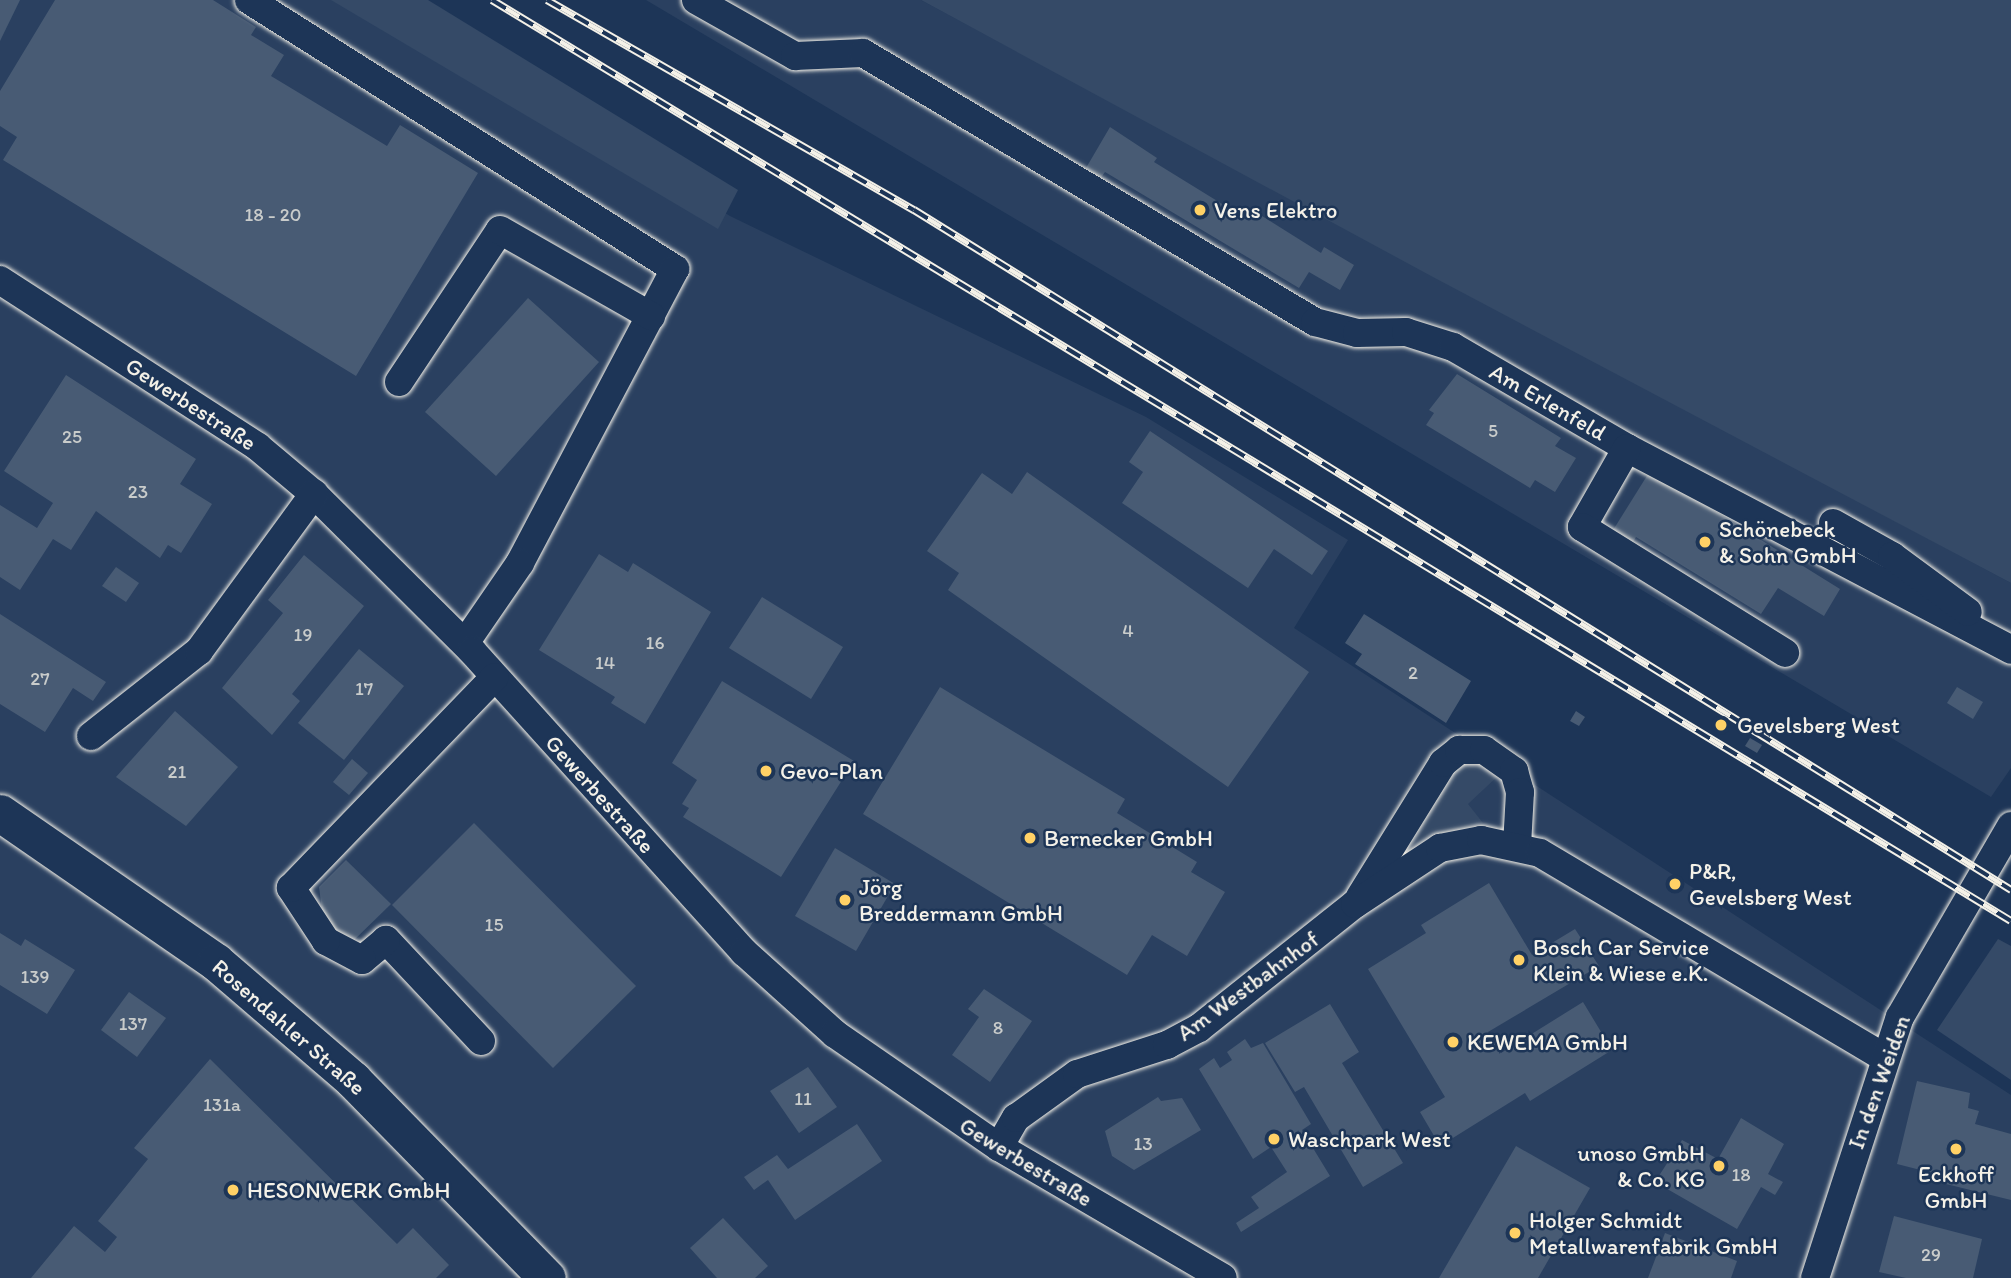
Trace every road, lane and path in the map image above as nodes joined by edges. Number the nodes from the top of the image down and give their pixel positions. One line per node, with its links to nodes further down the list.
1 (249, 0): 4 (street)
2 (696, 0): 6 (street, Am Erlenfeld)
3 (0, 280): 7 (street, Gewerbestraße)
4 (651, 316): 5 (street); 10 (street)
5 (399, 382)
6 (1628, 448): 9 (street, Am Erlenfeld); 12 (street)
7 (314, 494): 10 (street, Gewerbestraße); 14 (street)
8 (1833, 523): 9 (street)
9 (1981, 635): 11 (street, Am Erlenfeld)
10 (465, 643): 13 (street, Gewerbestraße)
11 (2011, 650)
12 (1785, 653)
13 (495, 677): 19 (street); 21 (street, Gewerbestraße)
14 (90, 736)
15 (0, 813): 22 (main road, Rosendahler Straße)
16 (2011, 826): 20 (street, In den Weiden)
17 (1517, 845): 18 (street, Am Westbahnhof); 18 (street, Am Westbahnhof); 20 (street, Am Westbahnhof)
18 (1355, 904): 21 (street, Am Westbahnhof)
19 (481, 1041)
20 (1883, 1058): 24 (street, In den Weiden)
21 (999, 1147): 23 (street, Gewerbestraße)
22 (547, 1278)
23 (1223, 1278)
24 (1815, 1278)

